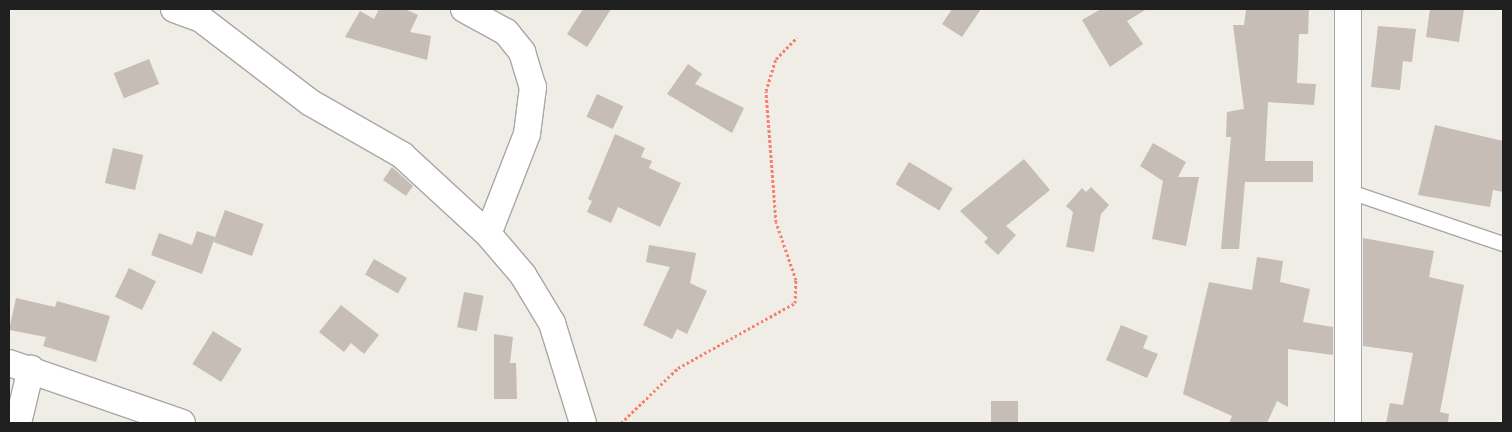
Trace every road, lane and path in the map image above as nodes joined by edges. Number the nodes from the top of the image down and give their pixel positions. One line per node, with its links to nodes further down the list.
1 (174, 9): 4 (street)
2 (464, 9): 7 (street)
3 (1348, 9): 6 (street)
4 (198, 14): 7 (street)
5 (797, 37): 13 (path)
6 (1350, 192): 8 (lane); 14 (street)
7 (488, 234): 12 (street)
8 (1503, 244)
9 (20, 366): 10 (street); 11 (street)
10 (18, 423)
11 (182, 423)
12 (583, 423)
13 (621, 423)
14 (1348, 423)

